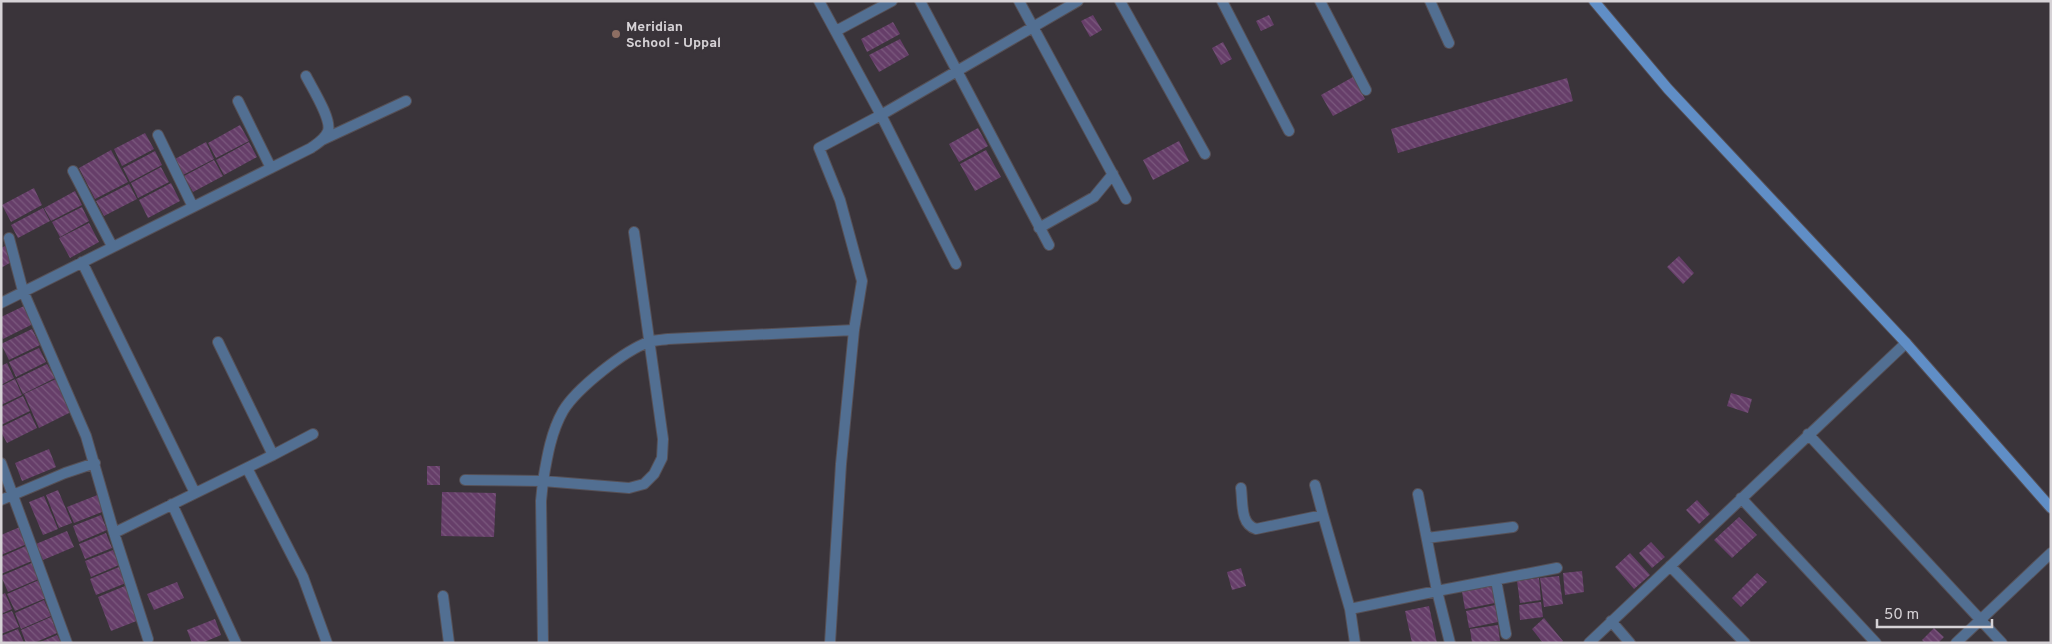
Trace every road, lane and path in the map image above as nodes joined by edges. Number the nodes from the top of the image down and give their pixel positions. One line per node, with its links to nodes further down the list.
1 (819, 1): 12 (street)
2 (892, 1): 12 (street)
3 (920, 1): 14 (street)
4 (1019, 1): 11 (street)
5 (1078, 1): 11 (street)
6 (1120, 1): 23 (street)
7 (1222, 1): 20 (street)
8 (1320, 1): 16 (street)
9 (1430, 1): 13 (street)
10 (1594, 1): 41 (street)
11 (1032, 28): 14 (street); 26 (street)
12 (836, 31): 19 (street)
13 (1450, 43)
14 (958, 71): 19 (street); 29 (street)
15 (306, 76): 22 (street)
16 (1366, 90)
17 (238, 101): 24 (street)
18 (406, 101): 22 (street)
19 (881, 116): 35 (street); 38 (street)
20 (1289, 131)
21 (158, 135): 28 (street)
22 (322, 140): 24 (street)
23 (1205, 154)
24 (271, 168): 28 (street)
25 (73, 171): 33 (street)
26 (1113, 174): 27 (street); 29 (street)
27 (1126, 199)
28 (193, 206): 33 (street)
29 (1039, 228): 32 (street)
30 (634, 232): 40 (street)
31 (9, 238): 36 (street)
32 (1049, 245)
33 (112, 246): 34 (street)
34 (82, 262): 36 (street); 52 (street)
35 (956, 264)
36 (23, 291): 37 (street); 46 (street)
37 (1, 303)
38 (854, 330): 40 (street); 79 (street)
39 (218, 342): 44 (street)
40 (649, 342): 49 (street); 49 (street)
41 (1906, 343): 43 (street); 58 (street)
42 (313, 434): 44 (street)
43 (1808, 434): 55 (street); 70 (street)
44 (273, 455): 47 (street)
45 (1, 463): 54 (street)
46 (95, 463): 54 (street); 61 (street)
47 (247, 468): 52 (street); 76 (street)
48 (464, 480): 49 (street)
49 (543, 480): 78 (street)
50 (1315, 486): 59 (street)
51 (1241, 488): 59 (street)
52 (195, 493): 57 (street)
53 (1418, 494): 62 (street)
54 (14, 495): 56 (street); 74 (street)
55 (1741, 498): 64 (street); 85 (street)
56 (1, 500)
57 (172, 504): 61 (street); 75 (street)
58 (2051, 508)
59 (1323, 515): 69 (street)
60 (1513, 527): 62 (street)
61 (114, 533): 73 (street)
62 (1427, 538): 67 (street)
63 (2051, 553): 70 (street)
64 (1670, 566): 71 (street); 84 (street)
65 (1557, 568): 66 (street)
66 (1496, 580): 67 (street); 72 (street)
67 (1438, 591): 69 (street); 81 (street)
68 (443, 596): 77 (street)
69 (1350, 609): 80 (street)
70 (1981, 620): 86 (street); 87 (street)
71 (1610, 621): 82 (street); 83 (street)
72 (1506, 634)
73 (148, 639)
74 (68, 643)
75 (236, 643)
76 (327, 643)
77 (449, 643)
78 (543, 643)
79 (830, 643)
80 (1355, 643)
81 (1450, 643)
82 (1589, 643)
83 (1630, 643)
84 (1745, 643)
85 (1876, 643)
86 (1956, 643)
87 (2002, 643)

